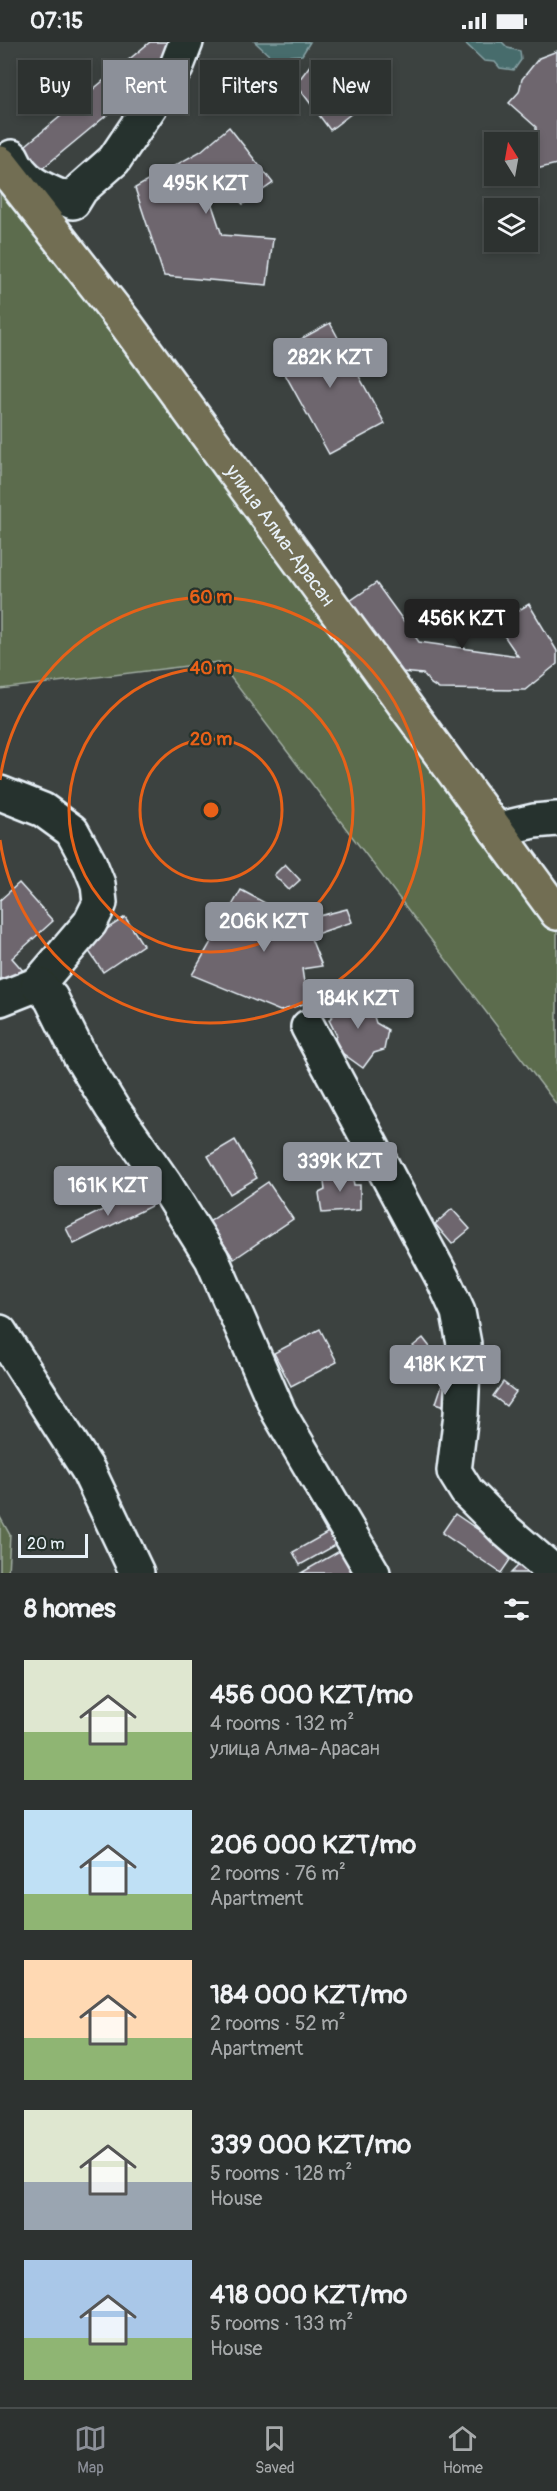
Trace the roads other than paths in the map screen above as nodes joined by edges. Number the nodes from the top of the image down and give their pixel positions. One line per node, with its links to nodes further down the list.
1 (186, 42): 2 (lane)
2 (0, 157)
3 (0, 163): 6 (main road, улица Алма-Арасан)
4 (0, 794): 8 (lane)
5 (557, 819): 6 (lane)
6 (496, 830): 7 (main road, улица Алма-Арасан)
7 (557, 913)
8 (38, 984): 9 (lane); 13 (lane)
9 (0, 999)
10 (308, 1027): 14 (lane)
11 (0, 1332): 12 (lane)
12 (136, 1573)
13 (373, 1573)
14 (555, 1573)

